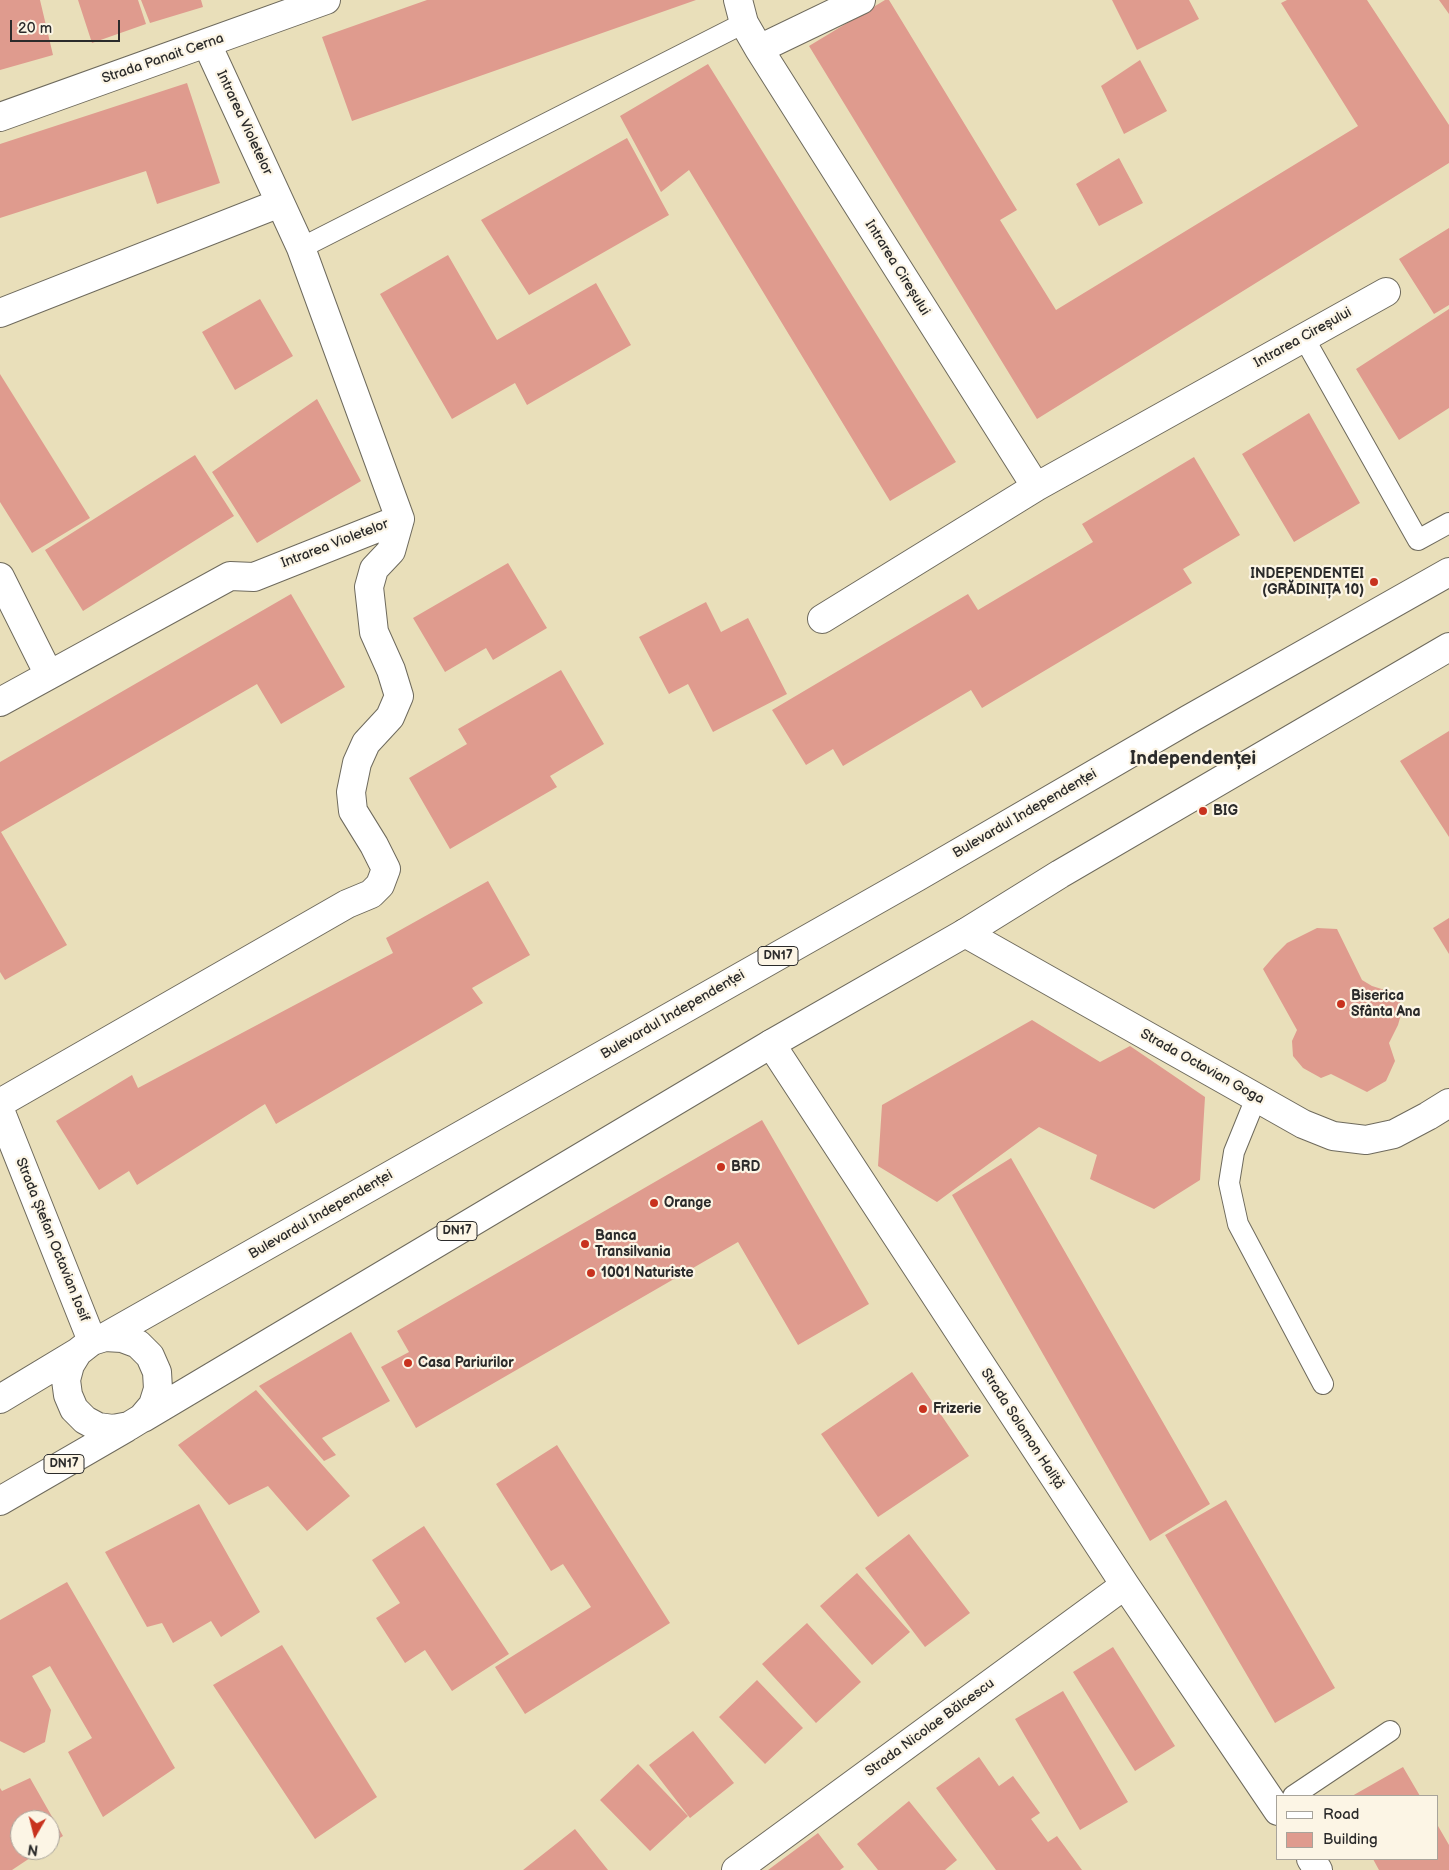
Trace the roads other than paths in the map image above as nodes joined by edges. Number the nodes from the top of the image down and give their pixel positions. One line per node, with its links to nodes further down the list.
1 (326, 0): 4 (street, Strada Panait Cerna)
2 (861, 0): 5 (street)
3 (741, 11): 5 (street, Intrarea Cireșului); 8 (lane)
4 (207, 44): 6 (street, Strada Panait Cerna); 7 (street, Intrarea Violetelor)
5 (759, 49): 12 (street, Intrarea Cireșului)
6 (0, 116)
7 (280, 202): 8 (street, Intrarea Violetelor); 10 (street)
8 (301, 248): 13 (street, Intrarea Violetelor)
9 (1386, 292): 11 (street, Intrarea Cireșului)
10 (0, 313)
11 (1304, 338): 12 (street, Intrarea Cireșului); 14 (lane)
12 (1036, 487): 17 (street, Intrarea Cireșului)
13 (400, 519): 19 (street, Intrarea Violetelor); 24 (street)
14 (1449, 523)
15 (1449, 572): 27 (street, Bulevardul Independenței / DN17)
16 (0, 578): 19 (street)
17 (822, 619)
18 (1449, 647): 21 (street, DN17)
19 (49, 675): 20 (street, Intrarea Violetelor)
20 (0, 702)
21 (965, 933): 22 (street, DN17); 23 (street, Strada Octavian Goga)
22 (771, 1044): 30 (street, DN17); 32 (street, Strada Solomon Haliță)
23 (1256, 1098): 25 (street, Strada Octavian Goga); 28 (lane)
24 (0, 1103)
25 (1449, 1103)
26 (0, 1110): 27 (street, Strada Ștefan Octavian Iosif)
27 (92, 1343): 29 (street, Bulevardul Independenței / DN17); 30 (street, DN17); 30 (street, DN17)
28 (1323, 1384)
29 (0, 1399)
30 (135, 1422): 31 (street, DN17)
31 (0, 1501)
32 (1124, 1585): 35 (street, Strada Solomon Haliță); 36 (street, Strada Nicolae Bălcescu)
33 (1390, 1731): 34 (lane)
34 (1296, 1795)
35 (1276, 1798)
36 (736, 1870)

